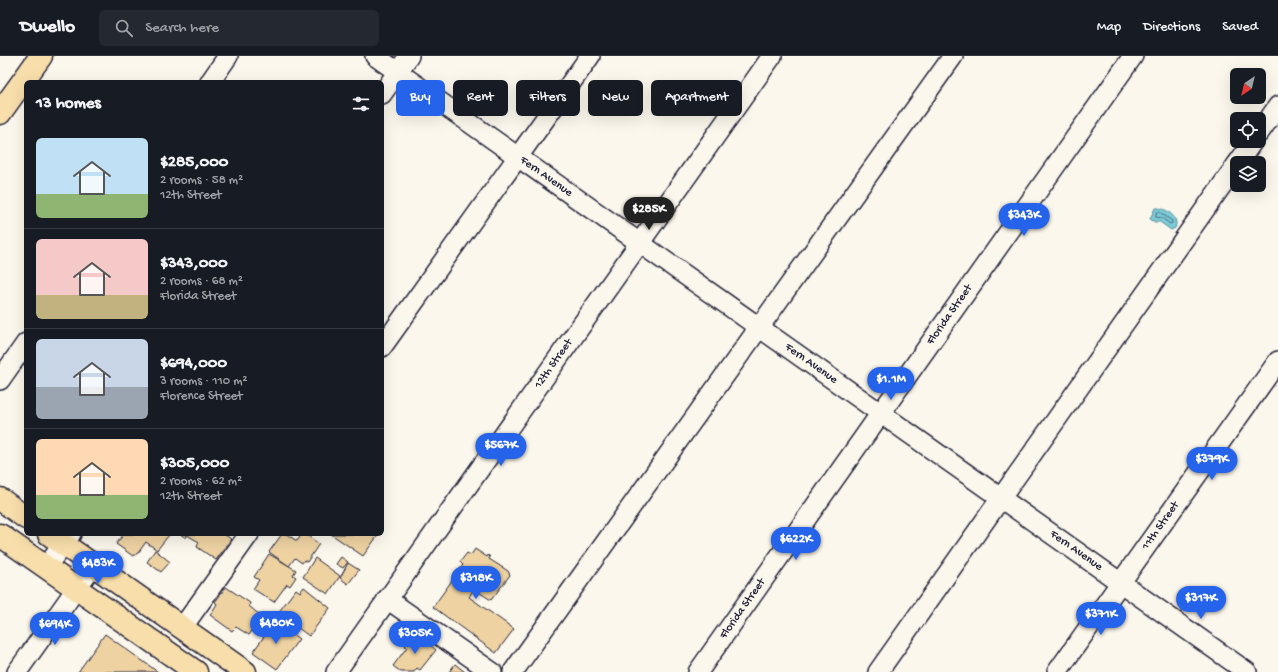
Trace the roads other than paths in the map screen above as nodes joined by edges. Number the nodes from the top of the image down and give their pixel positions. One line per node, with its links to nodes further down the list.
1 (41, 56): 13 (main road)
2 (228, 56): 10 (street)
3 (375, 56): 9 (street, Fern Avenue)
4 (409, 56): 9 (street)
5 (590, 56): 15 (street)
6 (772, 56): 17 (street, 12th Street)
7 (953, 56): 18 (street)
8 (1133, 56): 23 (street, Florida Street)
9 (398, 72): 11 (street); 15 (street, Fern Avenue)
10 (211, 80)
11 (384, 91)
12 (1278, 106): 14 (street)
13 (0, 113)
14 (1266, 123)
15 (518, 157): 17 (street, Fern Avenue); 19 (street)
16 (1230, 173): 24 (street)
17 (640, 243): 18 (street, Fern Avenue); 34 (street, 12th Street)
18 (760, 328): 23 (street, Fern Avenue); 41 (street)
19 (384, 344)
20 (24, 346): 22 (street)
21 (1278, 361): 32 (street, 11th Street)
22 (0, 380)
23 (881, 413): 24 (street, Fern Avenue); 42 (street, Florida Street)
24 (1001, 498): 32 (street, Fern Avenue); 43 (street)
25 (0, 499): 26 (main road)
26 (24, 517)
27 (0, 535): 31 (main road)
28 (248, 536): 35 (street)
29 (61, 537): 30 (main road); 31 (street)
30 (93, 565): 33 (street); 35 (main road)
31 (46, 567): 33 (main road)
32 (1121, 583): 44 (street, 11th Street); 45 (street, Fern Avenue)
33 (77, 588): 36 (street); 37 (main road)
34 (387, 599): 39 (street, 12th Street); 40 (street)
35 (182, 628): 38 (main road)
36 (18, 672)
37 (196, 672)
38 (245, 672)
39 (336, 672)
40 (492, 672)
41 (513, 672)
42 (698, 672)
43 (878, 672)
44 (1057, 672)
45 (1247, 672)

